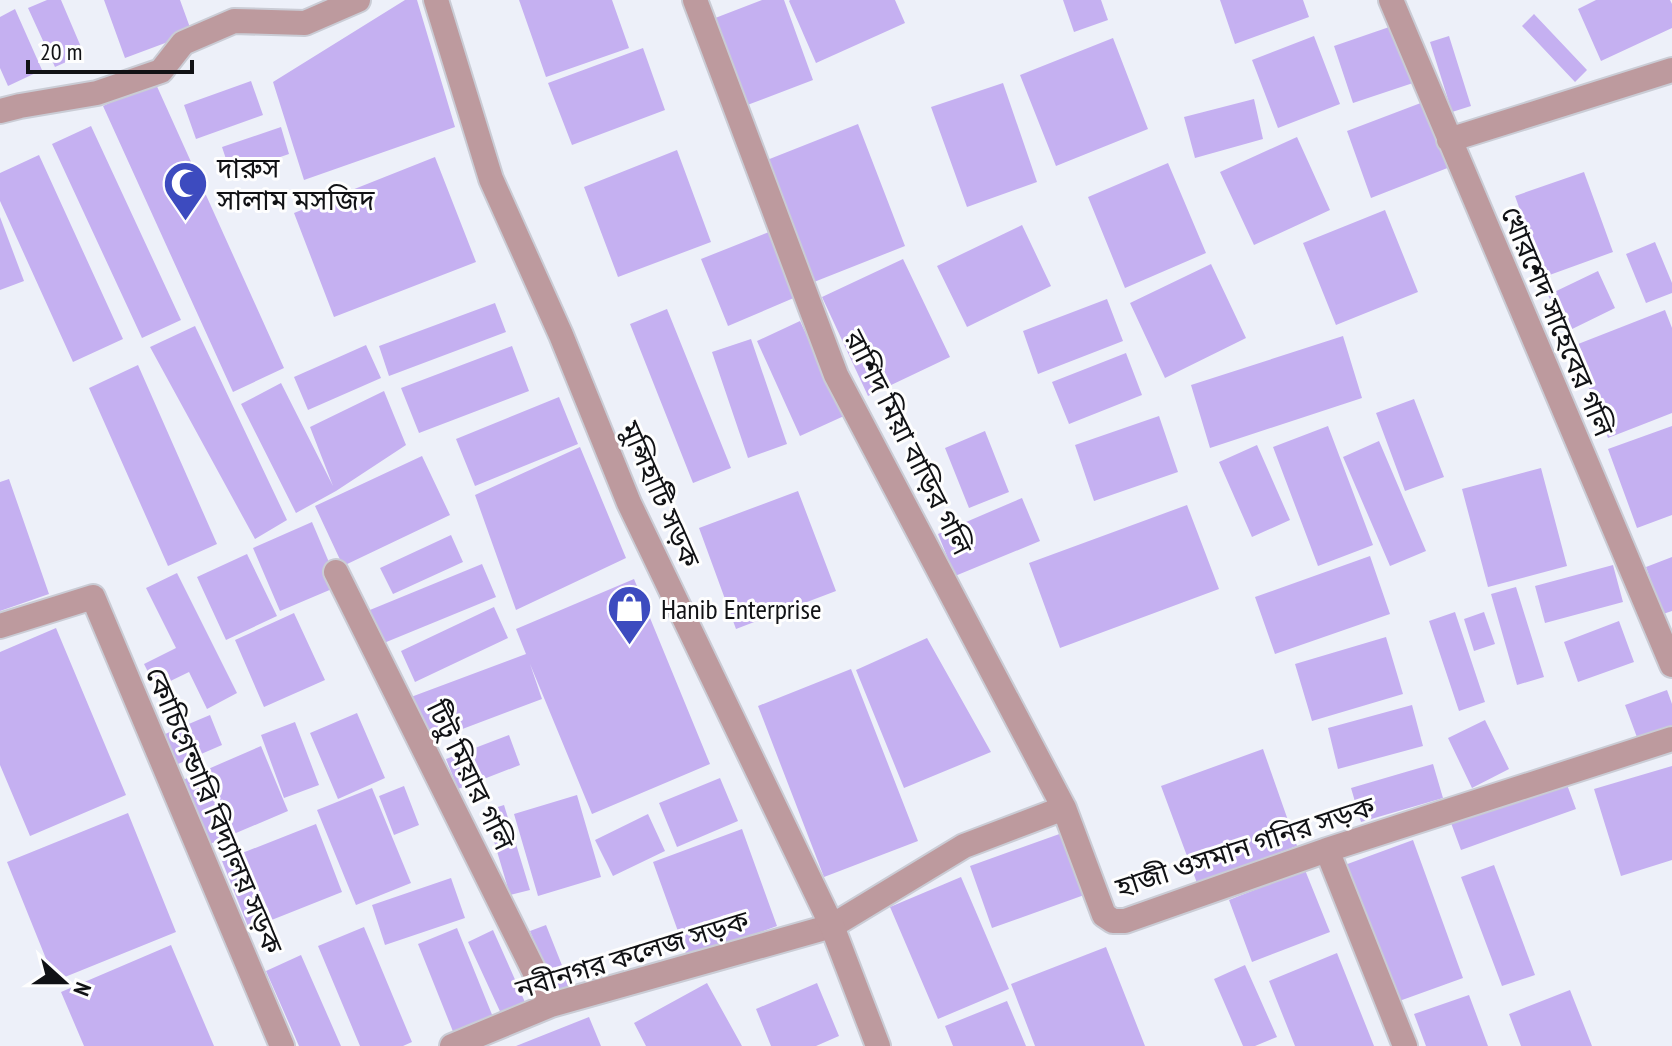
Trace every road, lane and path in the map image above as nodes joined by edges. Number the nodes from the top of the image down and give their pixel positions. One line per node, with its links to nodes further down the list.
1 (358, 0): 6 (street)
2 (436, 0): 14 (street, মুন্সিহাটি সড়ক)
3 (695, 0): 12 (street, রাশিদ মিয়া বাড়ির গলি)
4 (1391, 0): 7 (street, খোরশেদ সাহেবের গলি)
5 (1672, 70): 7 (street)
6 (0, 111)
7 (1449, 140): 10 (street, খোরশেদ সাহেবের গলি)
8 (336, 572): 15 (street, টিটু মিয়ার গলি)
9 (0, 626): 16 (street, কোচিগেন্ডারি বিদ্যালয় সড়ক)
10 (1672, 665)
11 (1672, 739): 13 (street, হাজী ওসমান গনির সড়ক)
12 (1064, 808): 13 (street, হাজী ওসমান গনির সড়ক); 14 (street)
13 (1327, 850): 19 (street)
14 (832, 926): 15 (street, নবীনগর কলেজ সড়ক); 18 (street, মুন্সিহাটি সড়ক)
15 (551, 1005): 17 (street, নবীনগর কলেজ সড়ক)
16 (282, 1046)
17 (452, 1046)
18 (878, 1046)
19 (1405, 1046)

